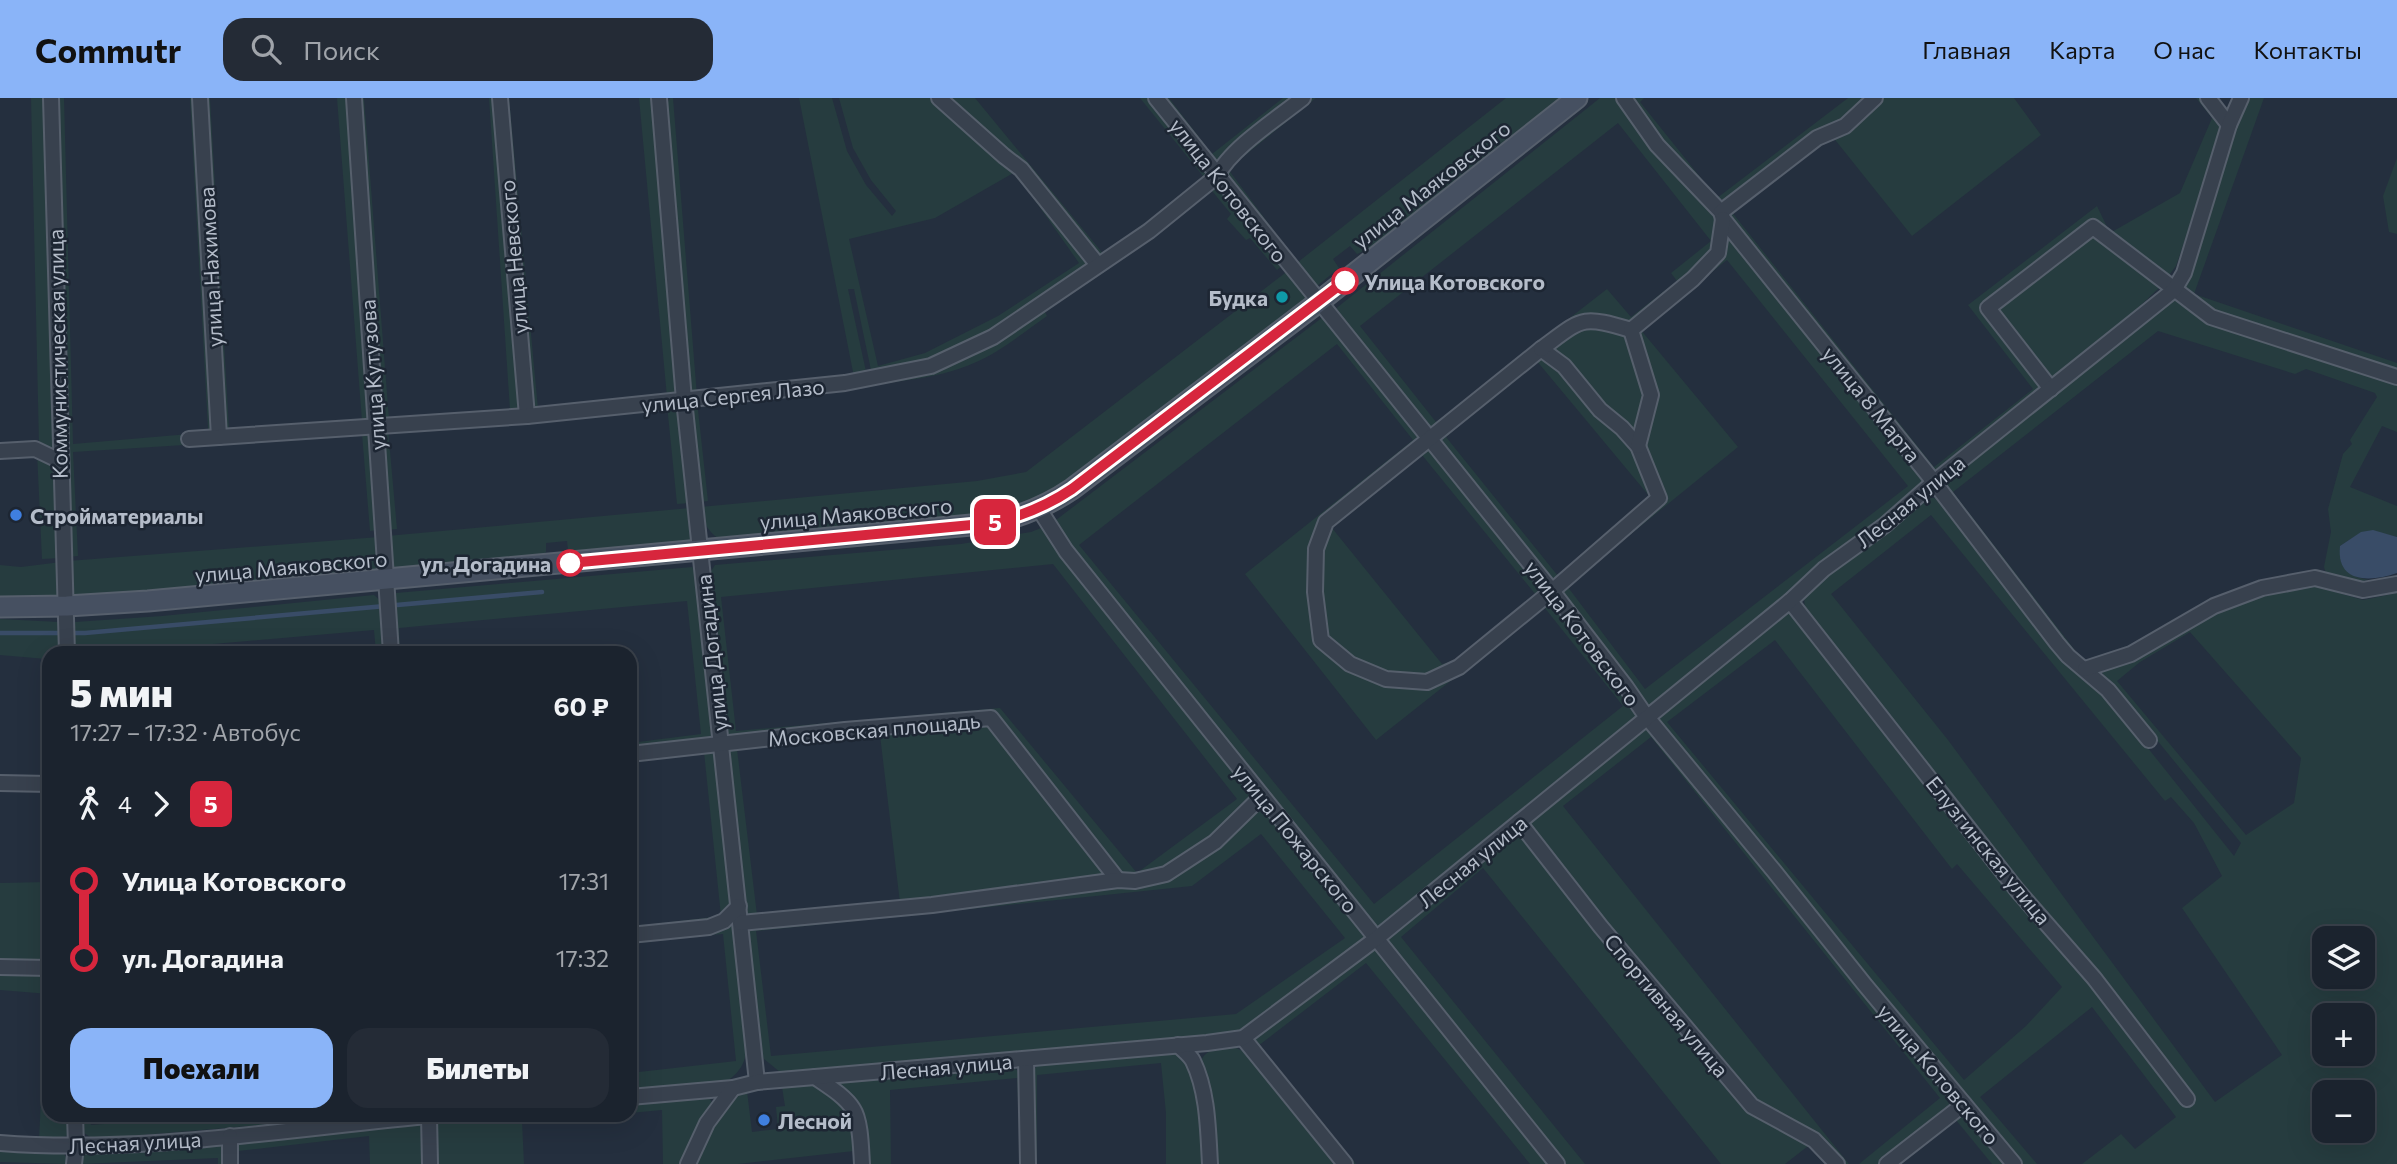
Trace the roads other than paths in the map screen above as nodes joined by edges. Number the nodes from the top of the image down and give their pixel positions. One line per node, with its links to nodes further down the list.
1 (51, 98): 32 (street, Коммунистическая улица)
2 (200, 98): 27 (street, улица Нахимова)
3 (354, 98): 26 (street, улица Кутузова)
4 (499, 98): 25 (street, улица Невского)
5 (659, 98): 24 (street, улица Догадина)
6 (939, 98): 17 (street)
7 (1156, 98): 15 (street, улица Котовского)
8 (1303, 98): 15 (street, улица Сергея Лазо)
9 (1577, 98): 19 (main road, улица Маяковского)
10 (1624, 98): 16 (street, улица 8 Марта)
11 (1875, 98): 16 (street)
12 (2208, 98): 14 (street)
13 (2241, 98): 14 (street)
14 (2230, 125): 18 (street)
15 (1217, 176): 17 (street, улица Сергея Лазо); 19 (street, улица Котовского)
16 (1722, 216): 20 (street); 33 (street, улица 8 Марта)
17 (1098, 265): 24 (street, улица Сергея Лазо)
18 (2174, 290): 22 (street); 23 (street, Лесная улица); 23 (street)
19 (1320, 301): 29 (street, улица Котовского); 34 (main road, улица Маяковского)
20 (1631, 330): 21 (street); 30 (street)
21 (1541, 349): 29 (street); 30 (street)
22 (2397, 377)
23 (2051, 389): 33 (street, Лесная улица)
24 (684, 400): 25 (street, улица Сергея Лазо); 35 (street, улица Догадина)
25 (527, 416): 26 (street, улица Сергея Лазо)
26 (375, 428): 27 (street, улица Сергея Лазо); 36 (street, улица Кутузова)
27 (219, 437): 28 (street, улица Сергея Лазо)
28 (189, 439)
29 (1430, 439): 38 (street, улица Котовского); 38 (street)
30 (1638, 446): 38 (street)
31 (0, 451): 32 (street)
32 (60, 461): 40 (street, Коммунистическая улица)
33 (1934, 482): 39 (street, Лесная улица); 44 (street, улица 8 Марта)
34 (1038, 509): 35 (main road, улица Маяковского); 51 (street, улица Пожарского)
35 (701, 551): 36 (main road, улица Маяковского); 47 (street, улица Догадина)
36 (386, 580): 40 (main road, улица Маяковского); 43 (street, улица Кутузова)
37 (2397, 584): 44 (street)
38 (1552, 591): 45 (street, улица Котовского)
39 (1790, 601): 45 (street, Лесная улица); 69 (street, Елузгинская улица)
40 (67, 606): 41 (main road, улица Маяковского); 42 (street, Коммунистическая улица)
41 (0, 607)
42 (67, 646)
43 (391, 646)
44 (2085, 669): 46 (street, улица 8 Марта)
45 (1646, 716): 52 (street, Лесная улица); 70 (street, улица Котовского)
46 (2149, 740)
47 (720, 743): 48 (street); 53 (street, Московская площадь); 54 (street, улица Догадина)
48 (637, 753)
49 (0, 783): 50 (street)
50 (42, 784)
51 (1262, 796): 53 (street); 57 (street, улица Пожарского)
52 (1519, 822): 57 (street, Лесная улица); 86 (street, Спортивная улица)
53 (1118, 880): 55 (street)
54 (739, 906): 55 (street, улица Догадина); 56 (street)
55 (741, 923): 66 (street, улица Догадина)
56 (637, 934)
57 (1377, 938): 60 (street, Лесная улица); 85 (street, улица Пожарского)
58 (0, 967): 59 (street)
59 (42, 968)
60 (1243, 1038): 61 (street, Лесная улица); 84 (street)
61 (1207, 1044): 62 (street, Лесная улица); 64 (street)
62 (1178, 1045): 63 (street, Лесная улица); 64 (street)
63 (1026, 1059): 65 (street, Лесная улица); 82 (street)
64 (1193, 1059): 83 (street)
65 (816, 1077): 66 (street, Лесная улица); 81 (street)
66 (757, 1082): 67 (street, Лесная улица)
67 (733, 1088): 68 (street, Лесная улица); 80 (street)
68 (637, 1096)
69 (2188, 1099)
70 (1964, 1104): 87 (street); 88 (street, улица Котовского)
71 (75, 1122): 76 (street)
72 (359, 1122): 74 (street, Лесная улица)
73 (424, 1122): 79 (street)
74 (230, 1136): 76 (street, Лесная улица); 78 (street)
75 (0, 1143): 76 (street, Лесная улица)
76 (76, 1146): 77 (street)
77 (74, 1164)
78 (230, 1164)
79 (430, 1164)
80 (688, 1164)
81 (862, 1164)
82 (1028, 1164)
83 (1210, 1164)
84 (1345, 1164)
85 (1557, 1164)
86 (1837, 1164)
87 (1887, 1164)
88 (2014, 1164)

